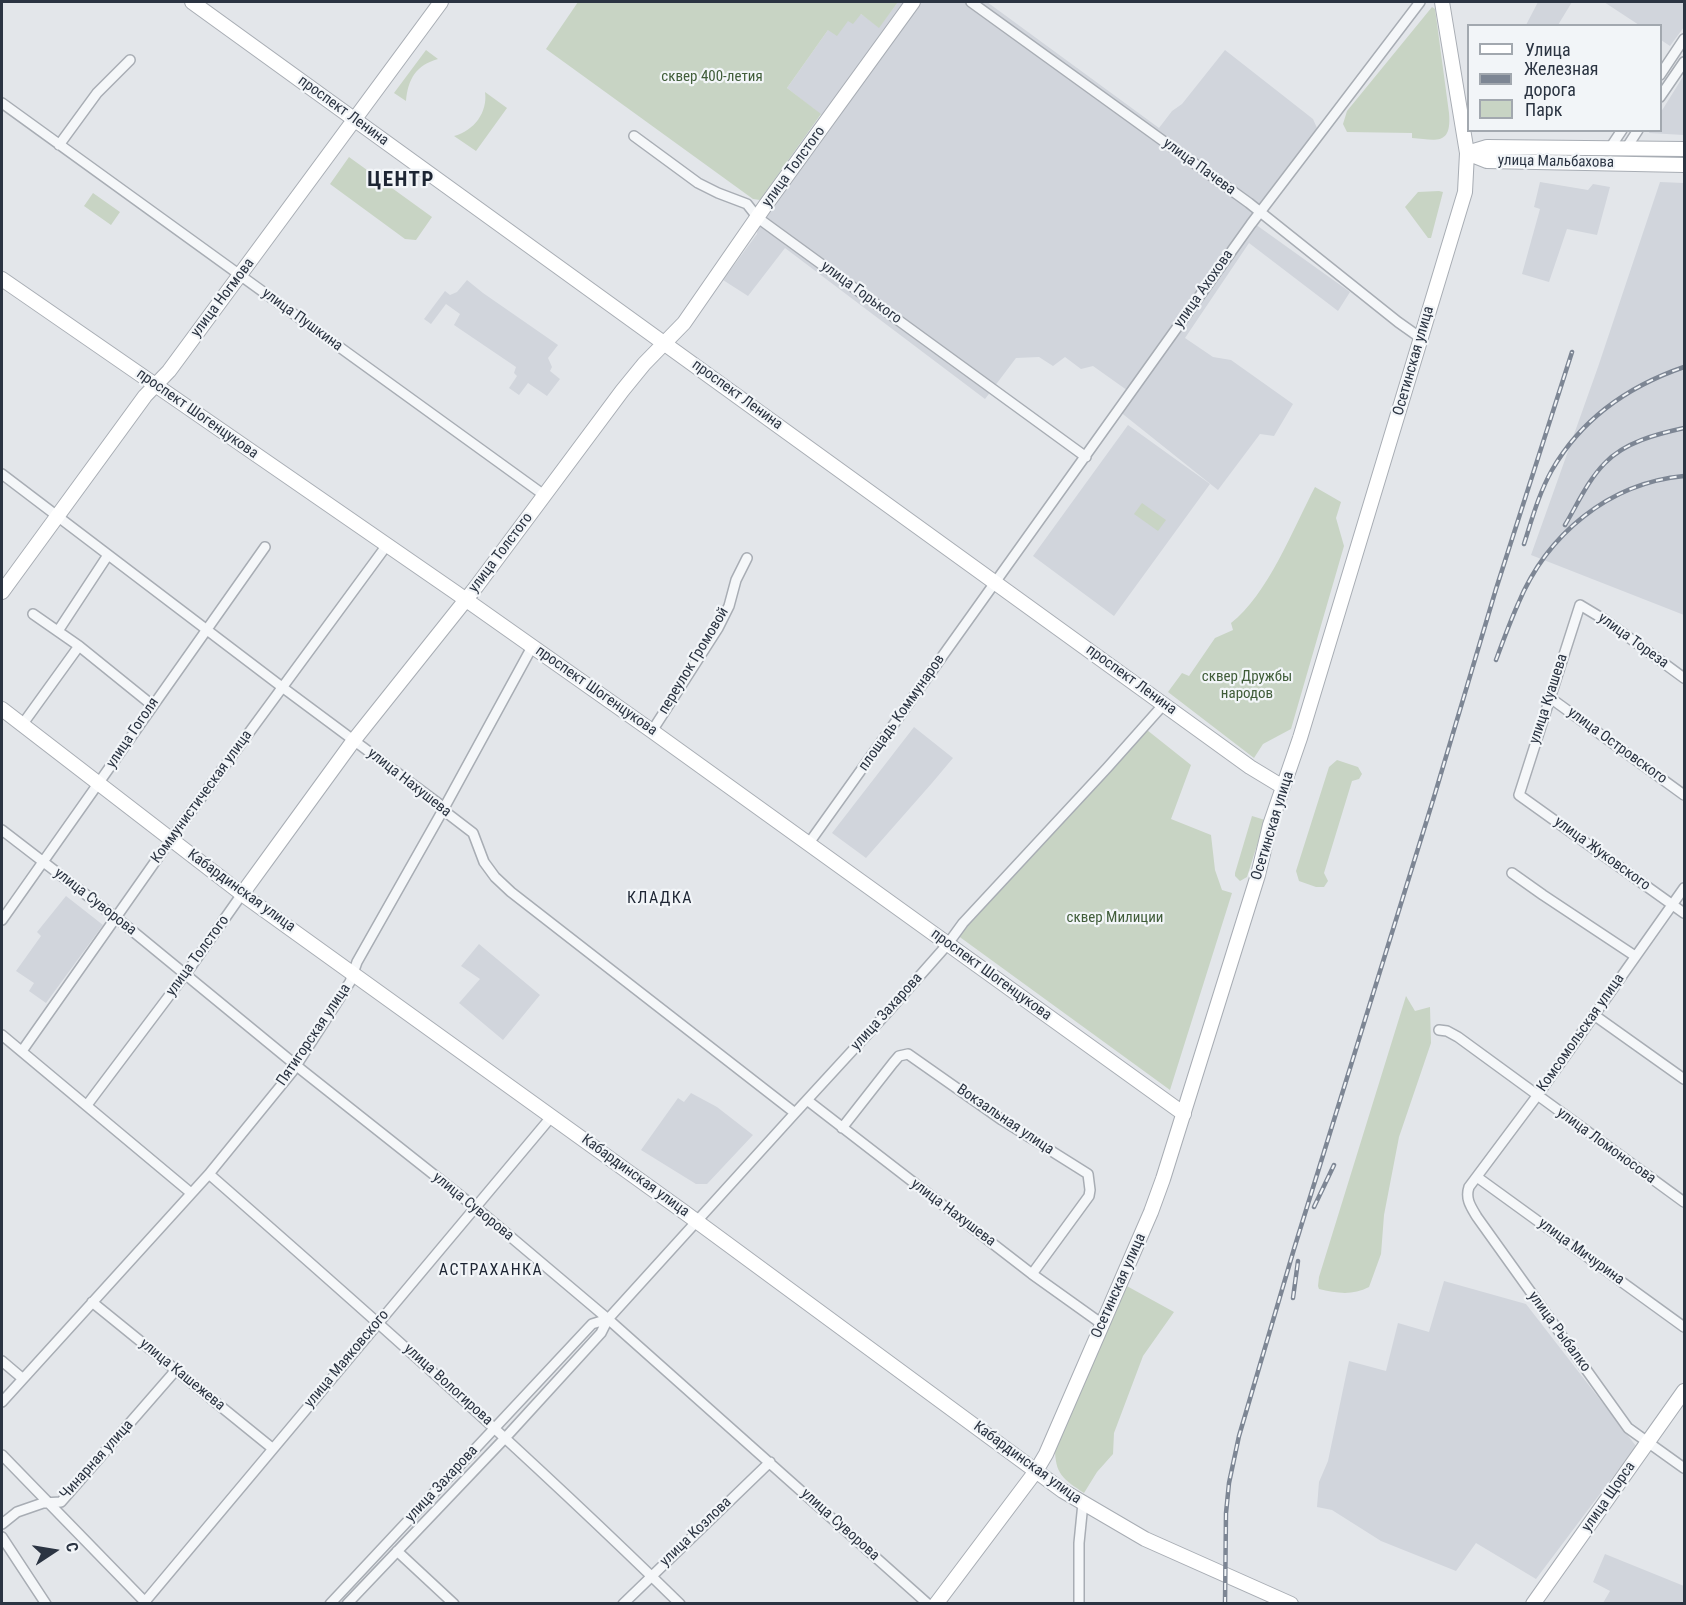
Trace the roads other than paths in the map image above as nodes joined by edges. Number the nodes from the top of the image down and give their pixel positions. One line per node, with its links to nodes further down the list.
1 (192, 2): 13 (main road, проспект Ленина)
2 (441, 2): 13 (main road, улица Ногмова)
3 (913, 2): 24 (main road, улица Толстого)
4 (971, 2): 23 (street, улица Пачева)
5 (1420, 2): 23 (street, улица Ахохова)
6 (1442, 2): 21 (main road, Осетинская улица)
7 (1684, 39): 10 (street)
8 (130, 60): 17 (street)
9 (1684, 62): 11 (street)
10 (1662, 72)
11 (1662, 94)
12 (2, 103): 17 (street, улица Пушкина)
13 (355, 119): 25 (main road, улица Ногмова); 28 (main road, проспект Ленина)
14 (1621, 132): 19 (street)
15 (1637, 132): 18 (street)
16 (634, 136): 24 (street, улица Горького)
17 (59, 145): 25 (street, улица Пушкина)
18 (1627, 147): 19 (main road, улица Мальбахова); 20 (main road, улица Мальбахова)
19 (1610, 148): 21 (main road, улица Мальбахова)
20 (1684, 149)
21 (1467, 153): 22 (main road, улица Мальбахова); 27 (main road, Осетинская улица)
22 (1684, 165)
23 (1260, 212): 27 (street, улица Пачева); 30 (street, улица Ахохова)
24 (758, 218): 28 (main road, улица Толстого); 30 (street, улица Горького)
25 (240, 275): 29 (main road, улица Ногмова); 32 (street, улица Пушкина)
26 (2, 279): 29 (main road, проспект Шогенцукова)
27 (1422, 339): 57 (main road, Осетинская улица)
28 (664, 342): 32 (main road, улица Толстого); 38 (main road, проспект Ленина)
29 (155, 385): 33 (main road, улица Ногмова); 34 (main road, проспект Шогенцукова)
30 (1086, 457): 38 (street, улица Ахохова)
31 (2, 474): 33 (street, улица Нахушева)
32 (544, 495): 40 (main road, улица Толстого)
33 (57, 515): 36 (street, улица Нахушева); 39 (main road, улица Ногмова)
34 (387, 545): 40 (main road, проспект Шогенцукова); 48 (street, Коммунистическая улица)
35 (265, 547): 43 (street, улица Гоголя)
36 (108, 555): 43 (street, улица Нахушева); 44 (street)
37 (747, 558): 54 (street, переулок Громовой)
38 (996, 582): 50 (main road, проспект Ленина); 63 (street, площадь Коммунаров)
39 (2, 592)
40 (466, 600): 46 (main road, проспект Шогенцукова); 55 (main road, улица Толстого)
41 (1580, 604): 47 (street, улица Тореза); 49 (street, улица Куашева)
42 (33, 614): 44 (street)
43 (205, 629): 48 (street, улица Нахушева); 51 (street, улица Гоголя)
44 (58, 631): 45 (street)
45 (80, 646): 51 (street); 53 (street)
46 (532, 647): 54 (main road, проспект Шогенцукова); 60 (street, Пятигорская улица)
47 (1684, 678)
48 (282, 687): 55 (street, улица Нахушева); 62 (street, Коммунистическая улица)
49 (1549, 698): 58 (street, улица Куашева); 59 (street, улица Островского)
50 (1164, 704): 57 (main road, проспект Ленина); 72 (street, улица Захарова)
51 (152, 705): 56 (street, улица Гоголя)
52 (2, 709): 53 (main road, Кабардинская улица)
53 (22, 725): 56 (main road, Кабардинская улица)
54 (652, 731): 63 (main road, проспект Шогенцукова)
55 (354, 740): 60 (street, улица Нахушева); 67 (main road, улица Толстого)
56 (98, 784): 62 (main road, Кабардинская улица); 64 (street, улица Гоголя)
57 (1283, 787): 86 (main road, Осетинская улица)
58 (1519, 795): 68 (street, улица Жуковского)
59 (1684, 795)
60 (443, 810): 74 (street, Пятигорская улица); 85 (street, улица Нахушева)
61 (2, 830): 64 (street, улица Суворова)
62 (171, 840): 67 (main road, Кабардинская улица); 70 (street, Коммунистическая улица)
63 (809, 843): 72 (main road, проспект Шогенцукова)
64 (43, 862): 70 (street, улица Суворова); 71 (street, улица Гоголя)
65 (1512, 873): 73 (street)
66 (1684, 888): 68 (street, Комсомольская улица)
67 (242, 894): 74 (main road, Кабардинская улица); 75 (street, улица Толстого)
68 (1673, 904): 69 (street, улица Жуковского); 73 (street, Комсомольская улица)
69 (1684, 913)
70 (116, 919): 75 (street, улица Суворова); 79 (street, Коммунистическая улица)
71 (2, 920)
72 (948, 945): 83 (street, улица Захарова); 86 (main road, проспект Шогенцукова)
73 (1635, 956): 76 (street, Комсомольская улица)
74 (354, 972): 80 (street, Пятигорская улица); 87 (main road, Кабардинская улица)
75 (185, 974): 80 (street, улица Суворова); 84 (street, улица Толстого)
76 (1594, 1015): 81 (street); 82 (street, Комсомольская улица)
77 (1439, 1030): 82 (street, улица Ломоносова)
78 (2, 1035): 79 (street)
79 (22, 1051): 84 (street)
80 (297, 1066): 89 (street, Пятигорская улица); 93 (street, улица Суворова)
81 (1684, 1078)
82 (1537, 1096): 90 (street, Комсомольская улица); 92 (street, улица Ломоносова)
83 (807, 1100): 85 (street, улица Захарова); 88 (street, улица Нахушева)
84 (87, 1105): 91 (street)
85 (795, 1113): 94 (street, улица Захарова)
86 (1184, 1114): 99 (main road, Осетинская улица)
87 (552, 1116): 93 (street, улица Маяковского); 94 (main road, Кабардинская улица)
88 (842, 1128): 95 (street, улица Нахушева); 95 (street, Вокзальная улица)
89 (209, 1174): 91 (street, Пятигорская улица); 98 (street, улица Вологирова)
90 (1477, 1177): 100 (street, улица Мичурина); 108 (street, улица Рыбалко)
91 (191, 1193): 96 (street, Пятигорская улица)
92 (1684, 1202)
93 (475, 1208): 97 (street, улица Суворова); 98 (street, улица Маяковского)
94 (697, 1221): 97 (street, улица Захарова); 113 (main road, Кабардинская улица)
95 (1032, 1274): 99 (street, улица Нахушева)
96 (92, 1302): 102 (street, улица Кашежева); 103 (street, Пятигорская улица)
97 (608, 1319): 106 (street, улица Захарова); 107 (street, улица Захарова); 111 (street, улица Суворова)
98 (379, 1322): 106 (street, улица Вологирова); 109 (street, улица Маяковского)
99 (1102, 1324): 113 (main road, Осетинская улица)
100 (1684, 1327)
101 (2, 1361): 103 (street)
102 (176, 1370): 109 (street, улица Кашежева); 114 (street, Чинарная улица)
103 (22, 1378): 105 (street, Пятигорская улица)
104 (1684, 1391): 108 (main road, улица Щорса)
105 (2, 1402)
106 (496, 1428): 107 (street, улица Вологирова); 122 (street, улица Захарова)
107 (506, 1437): 118 (street, улица Захарова); 119 (street, улица Вологирова)
108 (1648, 1442): 112 (street, улица Рыбалко); 131 (main road, улица Щорса)
109 (272, 1448): 120 (street, улица Маяковского)
110 (2, 1455): 114 (street)
111 (770, 1462): 119 (street, улица Козлова); 127 (street, улица Суворова)
112 (1684, 1468)
113 (1036, 1471): 115 (main road, Кабардинская улица); 128 (main road, Осетинская улица)
114 (49, 1502): 116 (street, Чинарная улица); 120 (street)
115 (1083, 1503): 129 (street); 130 (main road, Кабардинская улица)
116 (2, 1524)
117 (2, 1537): 121 (street)
118 (398, 1551): 123 (street, улица Захарова); 124 (street)
119 (651, 1575): 125 (street, улица Козлова); 126 (street, улица Вологирова)
120 (145, 1603)
121 (46, 1604)
122 (330, 1604)
123 (347, 1604)
124 (454, 1604)
125 (623, 1604)
126 (680, 1604)
127 (928, 1604)
128 (936, 1604)
129 (1079, 1604)
130 (1291, 1604)
131 (1533, 1604)

